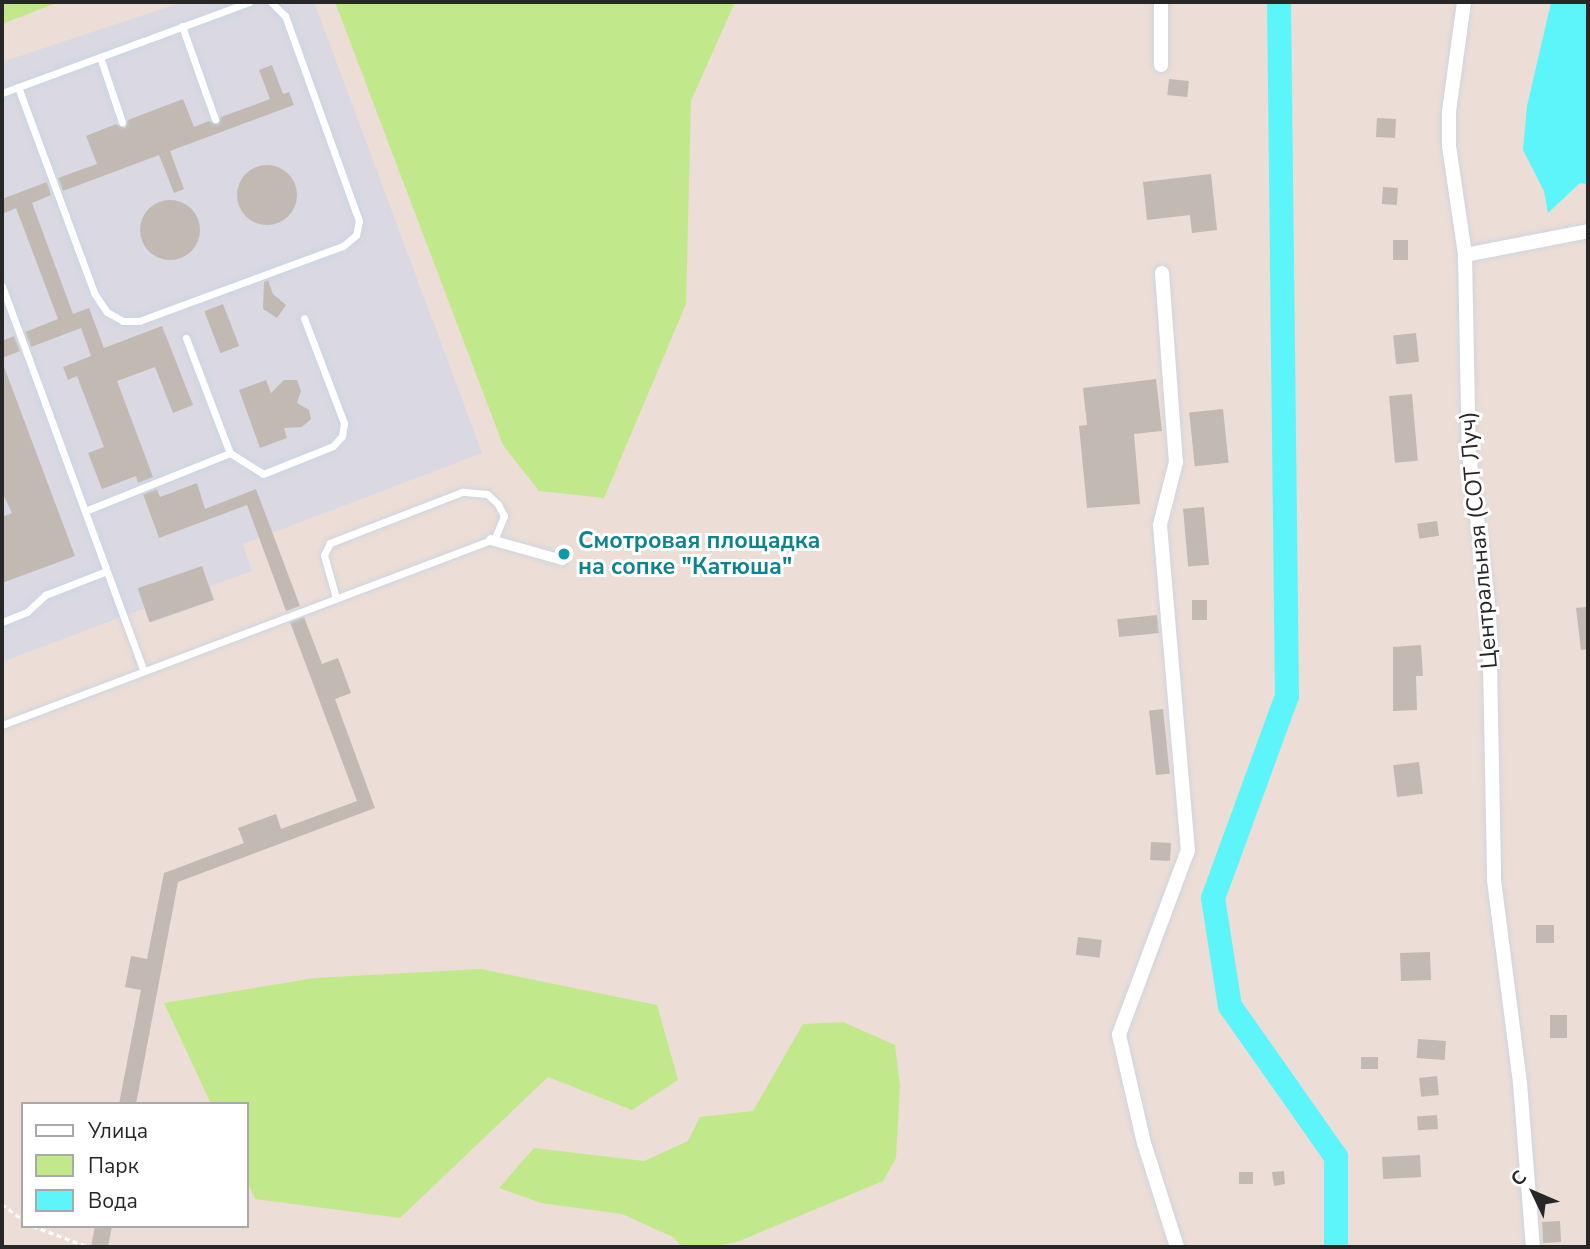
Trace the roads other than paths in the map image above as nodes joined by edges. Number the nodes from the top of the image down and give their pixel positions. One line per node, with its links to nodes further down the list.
1 (249, 2): 5 (lane)
2 (271, 2): 8 (lane)
3 (1161, 2): 7 (street)
4 (1464, 2): 13 (street, Центральная (СОТ Луч))
5 (182, 26): 6 (lane); 10 (lane)
6 (100, 57): 8 (lane); 11 (lane)
7 (1161, 65)
8 (18, 87): 9 (lane)
9 (2, 93)
10 (215, 120)
11 (122, 122)
12 (1588, 231): 13 (street)
13 (1465, 255): 28 (street, Центральная (СОТ Луч))
14 (1162, 273): 27 (street)
15 (2, 286): 19 (lane)
16 (304, 318): 18 (lane)
17 (186, 338): 18 (lane)
18 (230, 453): 19 (lane)
19 (85, 511): 22 (lane)
20 (491, 540): 21 (street); 23 (lane); 23 (lane)
21 (564, 554)
22 (107, 571): 24 (lane); 25 (lane)
23 (336, 598): 25 (lane)
24 (2, 622)
25 (144, 671): 26 (lane)
26 (2, 725)
27 (1177, 1247)
28 (1533, 1247)

